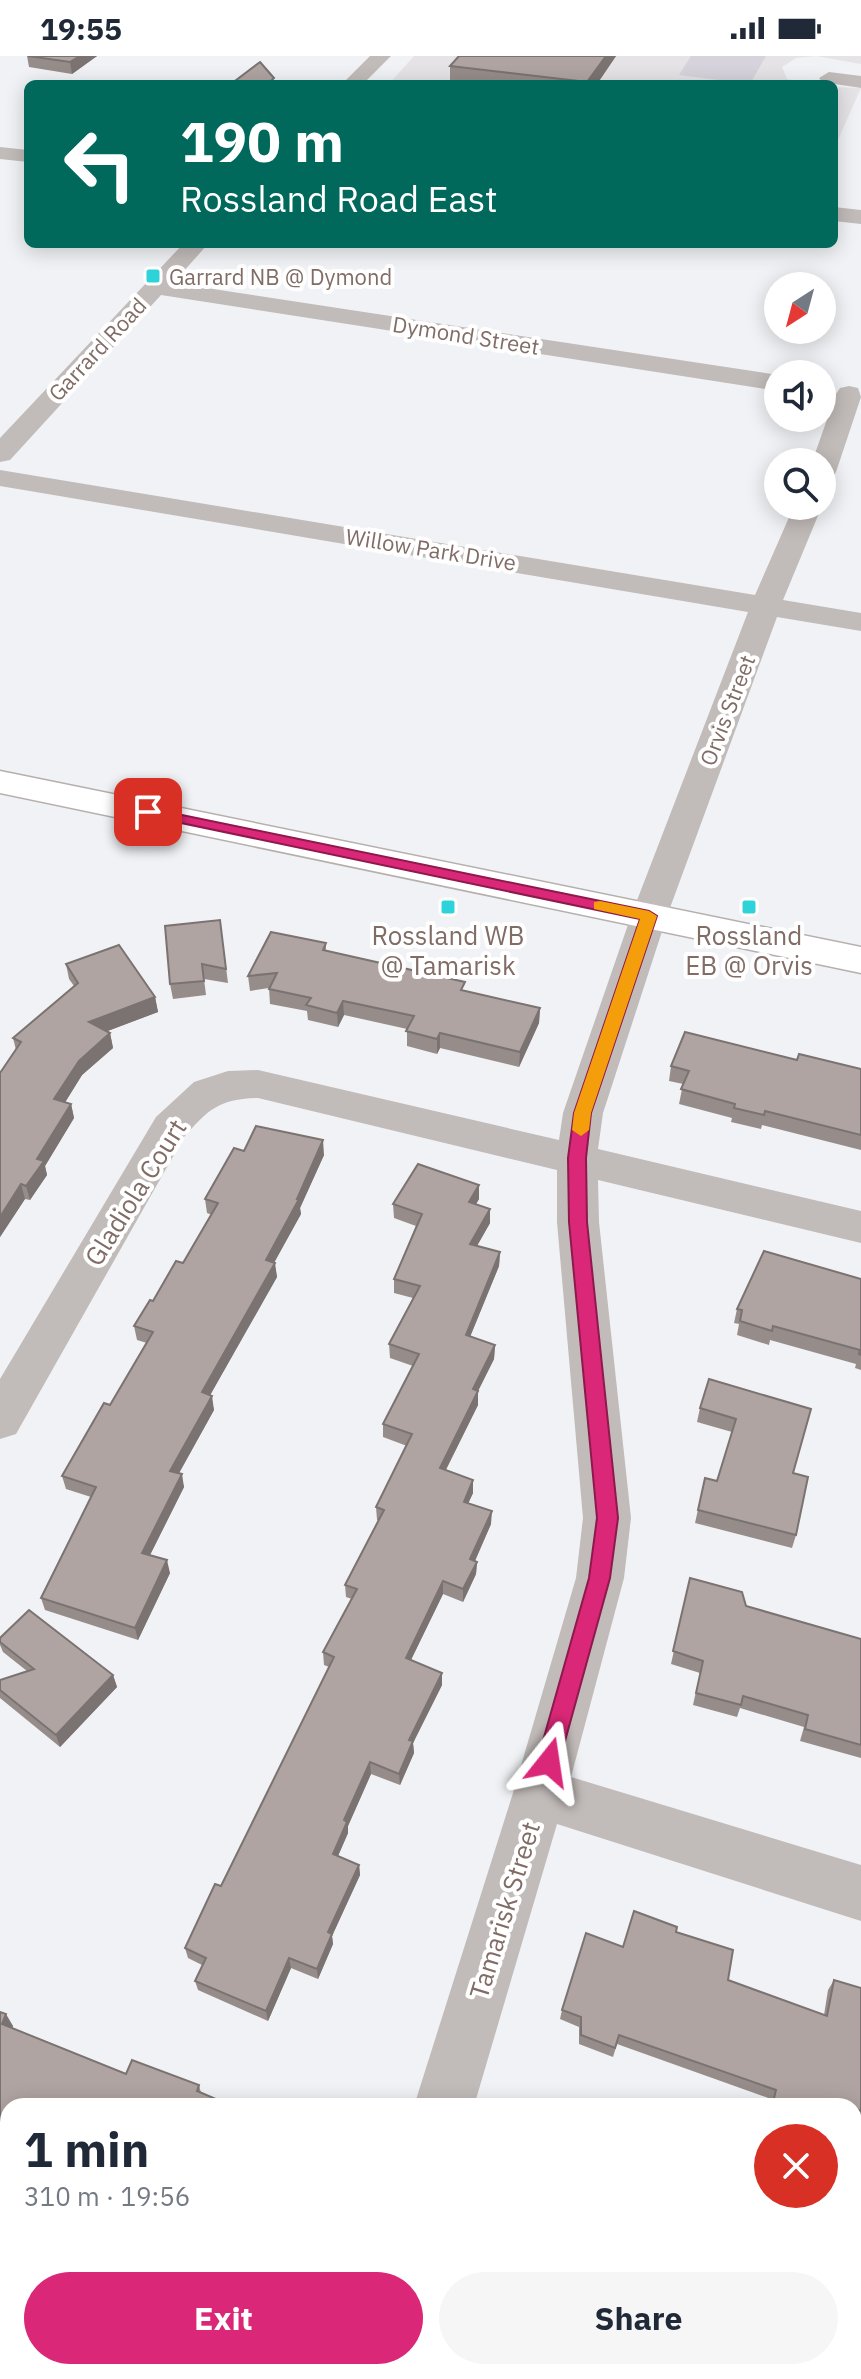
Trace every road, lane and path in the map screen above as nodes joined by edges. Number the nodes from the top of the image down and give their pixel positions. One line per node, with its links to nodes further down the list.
1 (381, 56): 3 (street)
2 (829, 78): 4 (street)
3 (356, 80)
4 (861, 82)
5 (0, 153): 6 (street)
6 (24, 156)
7 (838, 214): 8 (street)
8 (861, 217)
9 (192, 248): 10 (street, Garrard Road)
10 (154, 287): 11 (street, Dymond Street); 14 (street, Garrard Road)
11 (764, 381)
12 (855, 395): 13 (street)
13 (832, 448)
14 (0, 454)
15 (0, 478): 17 (street, Willow Park Drive)
16 (802, 520): 17 (street, Orvis Street)
17 (766, 605): 18 (street, Willow Park Drive); 20 (street, Orvis Street)
18 (861, 622)
19 (0, 782): 20 (main road)
20 (649, 916): 21 (main road); 22 (street, Tamarisk Street)
21 (861, 960)
22 (577, 1158): 23 (street, Gladiola Court); 24 (street, Gladiola Court); 25 (street, Tamarisk Street)
23 (861, 1227)
24 (0, 1420)
25 (540, 1793): 26 (street); 27 (street, Tamarisk Street)
26 (861, 1893)
27 (446, 2098)

